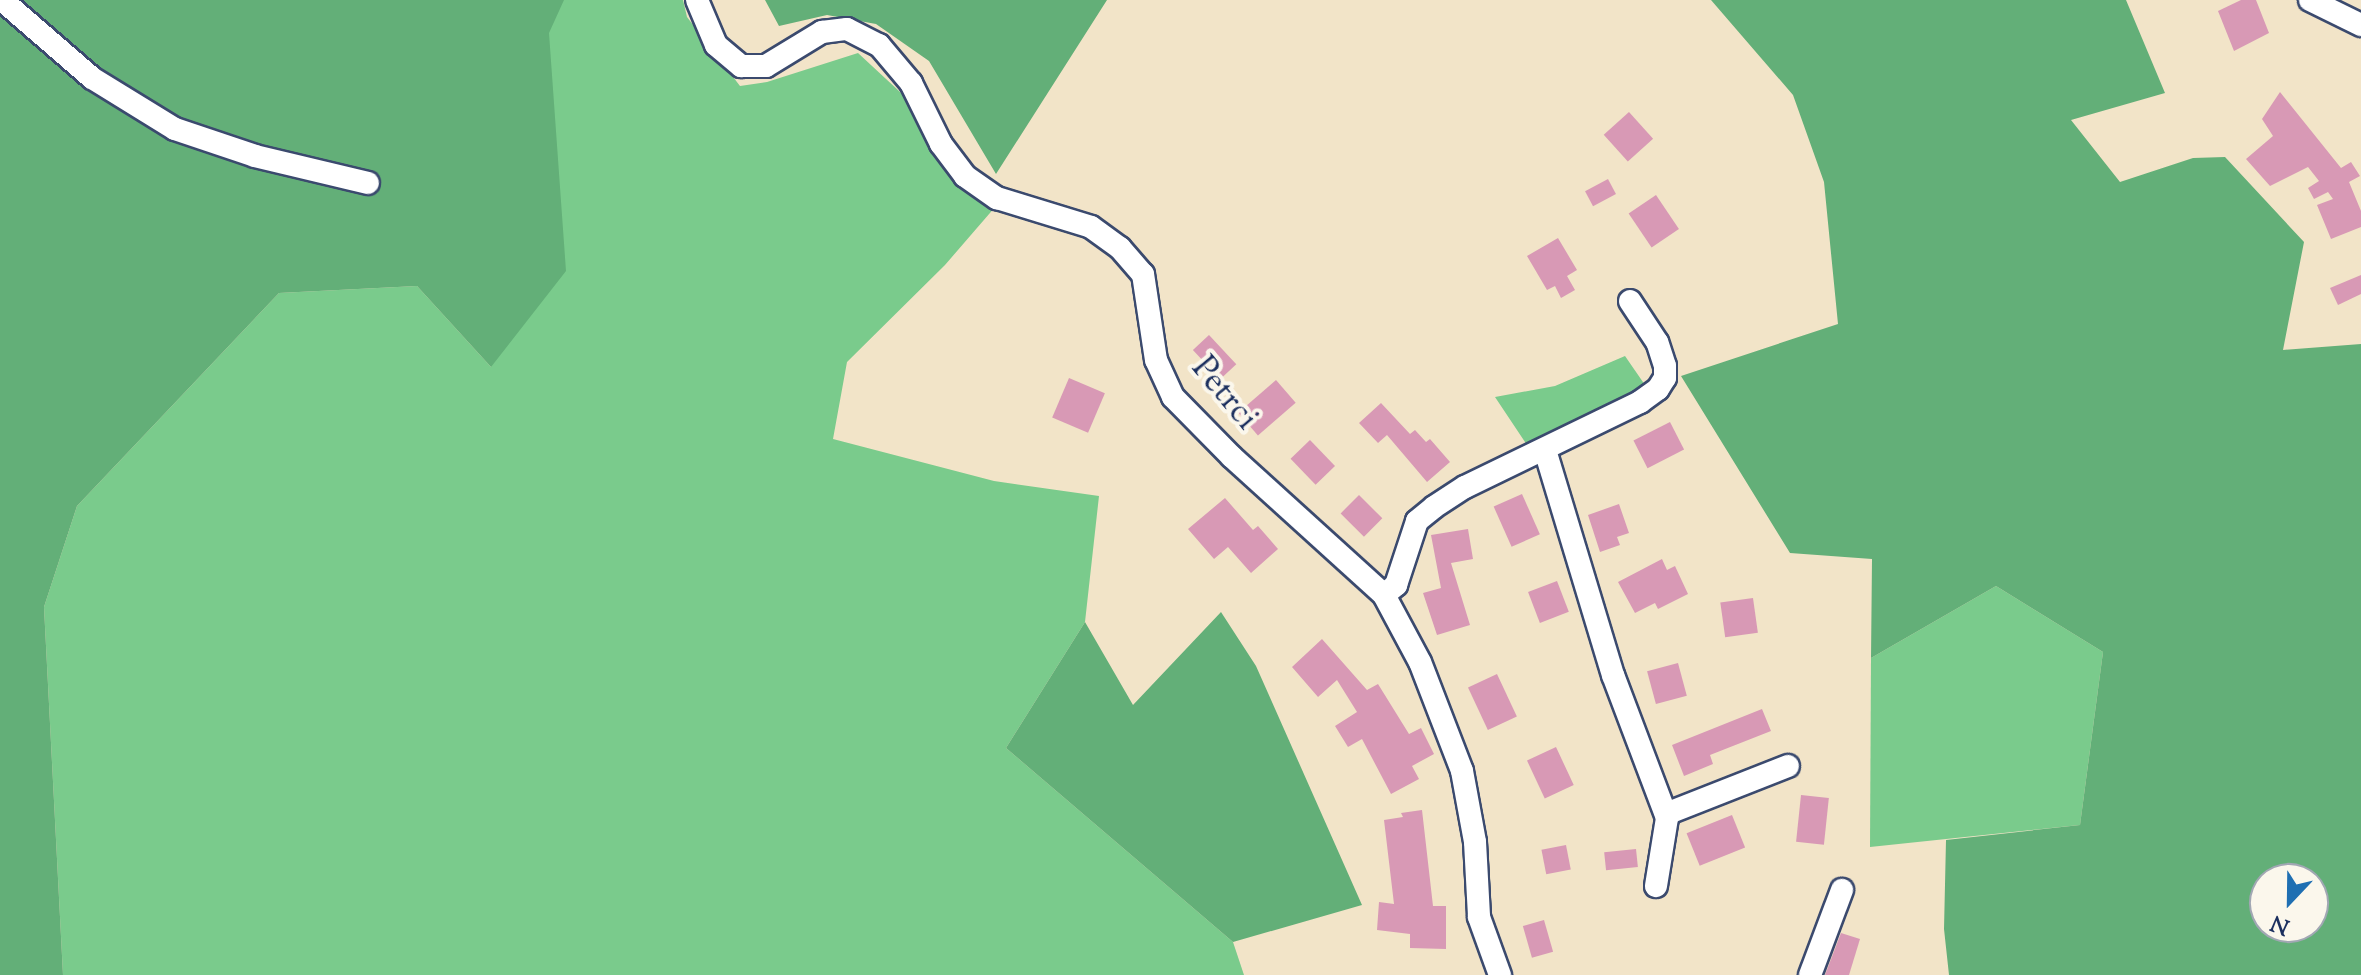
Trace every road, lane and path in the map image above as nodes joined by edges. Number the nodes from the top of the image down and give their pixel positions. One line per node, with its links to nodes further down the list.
1 (2, 0): 5 (street)
2 (697, 0): 8 (street, Petrci)
3 (2310, 0): 4 (street)
4 (2361, 25)
5 (368, 183)
6 (1630, 301): 7 (street)
7 (1545, 450): 8 (street); 10 (street)
8 (1384, 595): 13 (street, Petrci)
9 (1788, 766): 10 (street)
10 (1666, 814): 11 (street)
11 (1656, 886)
12 (1842, 890): 14 (street)
13 (1500, 975)
14 (1810, 975)

